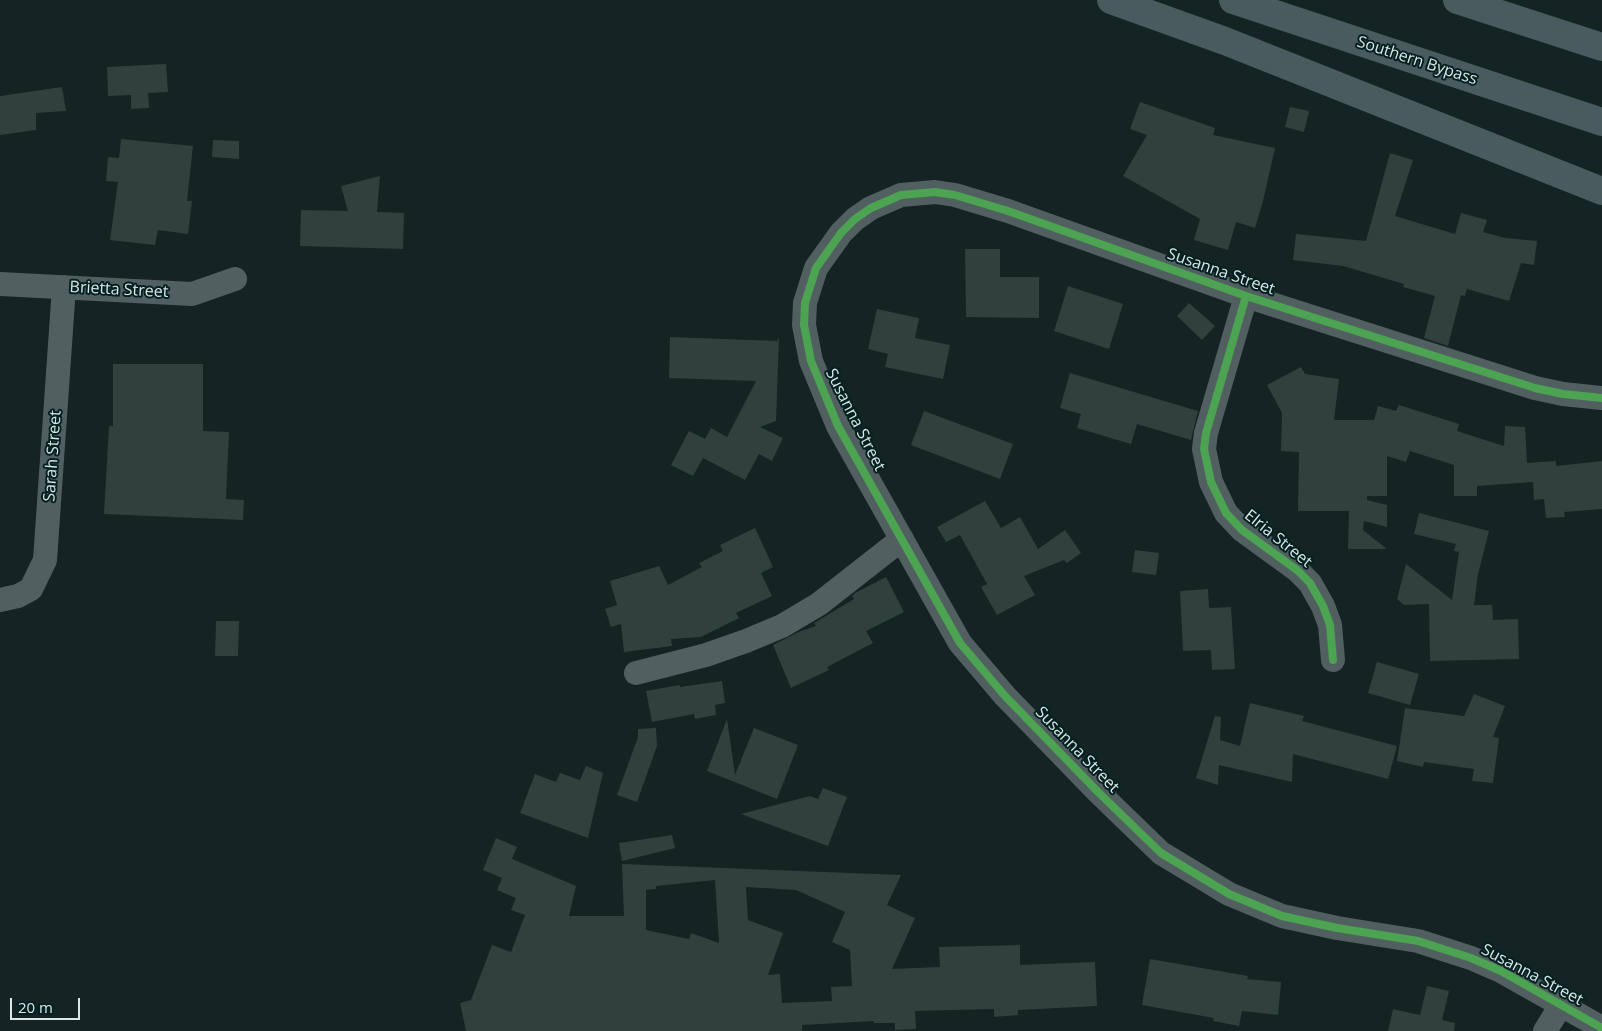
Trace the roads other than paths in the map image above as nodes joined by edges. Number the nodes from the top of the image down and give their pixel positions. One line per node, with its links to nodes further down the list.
1 (1111, 0): 6 (highway)
2 (1233, 0): 5 (highway, Southern Bypass)
3 (1457, 0): 4 (highway)
4 (1602, 47)
5 (1602, 122)
6 (1602, 191)
7 (235, 279): 9 (street, Brietta Street)
8 (0, 284): 9 (street, Brietta Street)
9 (64, 287): 13 (street, Sarah Street)
10 (1246, 296): 11 (street, Susanna Street); 12 (street, Susanna Street); 14 (street, Elria Street)
11 (1602, 398)
12 (902, 539): 15 (street); 16 (street, Susanna Street)
13 (0, 600)
14 (1333, 660)
15 (636, 672)
16 (1561, 1004): 17 (street, Susanna Street); 18 (street)
17 (1602, 1028)
18 (1545, 1031)

